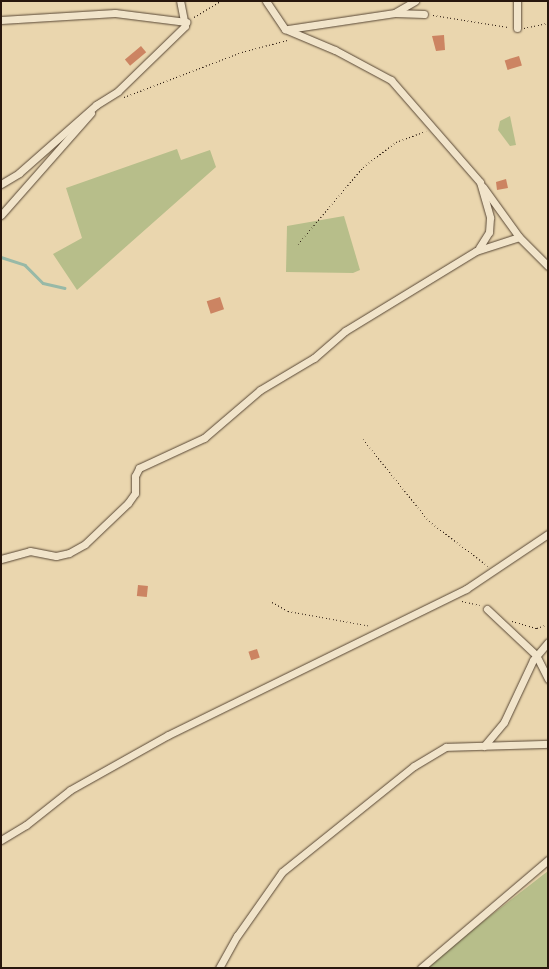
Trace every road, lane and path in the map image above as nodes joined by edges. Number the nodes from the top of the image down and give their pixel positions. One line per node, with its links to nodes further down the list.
1 (180, 1): 9 (street)
2 (221, 1): 9 (path)
3 (266, 1): 12 (street)
4 (415, 1): 6 (street)
5 (517, 1): 11 (street)
6 (394, 13): 7 (street); 12 (street)
7 (424, 14): 11 (path)
8 (1, 20): 9 (street)
9 (186, 22): 14 (street)
10 (548, 23): 11 (path)
11 (517, 28)
12 (285, 29): 13 (street)
13 (305, 36): 14 (path); 16 (street)
14 (118, 91): 15 (street)
15 (96, 105): 18 (street); 19 (street)
16 (431, 129): 17 (street); 21 (path)
17 (480, 182): 20 (street); 22 (street)
18 (1, 184)
19 (1, 215)
20 (520, 237): 22 (street); 23 (street)
21 (298, 244)
22 (476, 251): 26 (street)
23 (548, 266)
24 (363, 439): 27 (path)
25 (548, 534): 27 (street)
26 (1, 559)
27 (492, 569): 30 (street)
28 (272, 602): 30 (path)
29 (487, 609): 32 (street)
30 (384, 626): 36 (street)
31 (548, 642): 32 (street)
32 (536, 655): 33 (street); 35 (street)
33 (548, 680)
34 (548, 744): 35 (street)
35 (484, 746): 38 (street)
36 (1, 840)
37 (548, 860): 39 (street)
38 (219, 968)
39 (421, 968)

